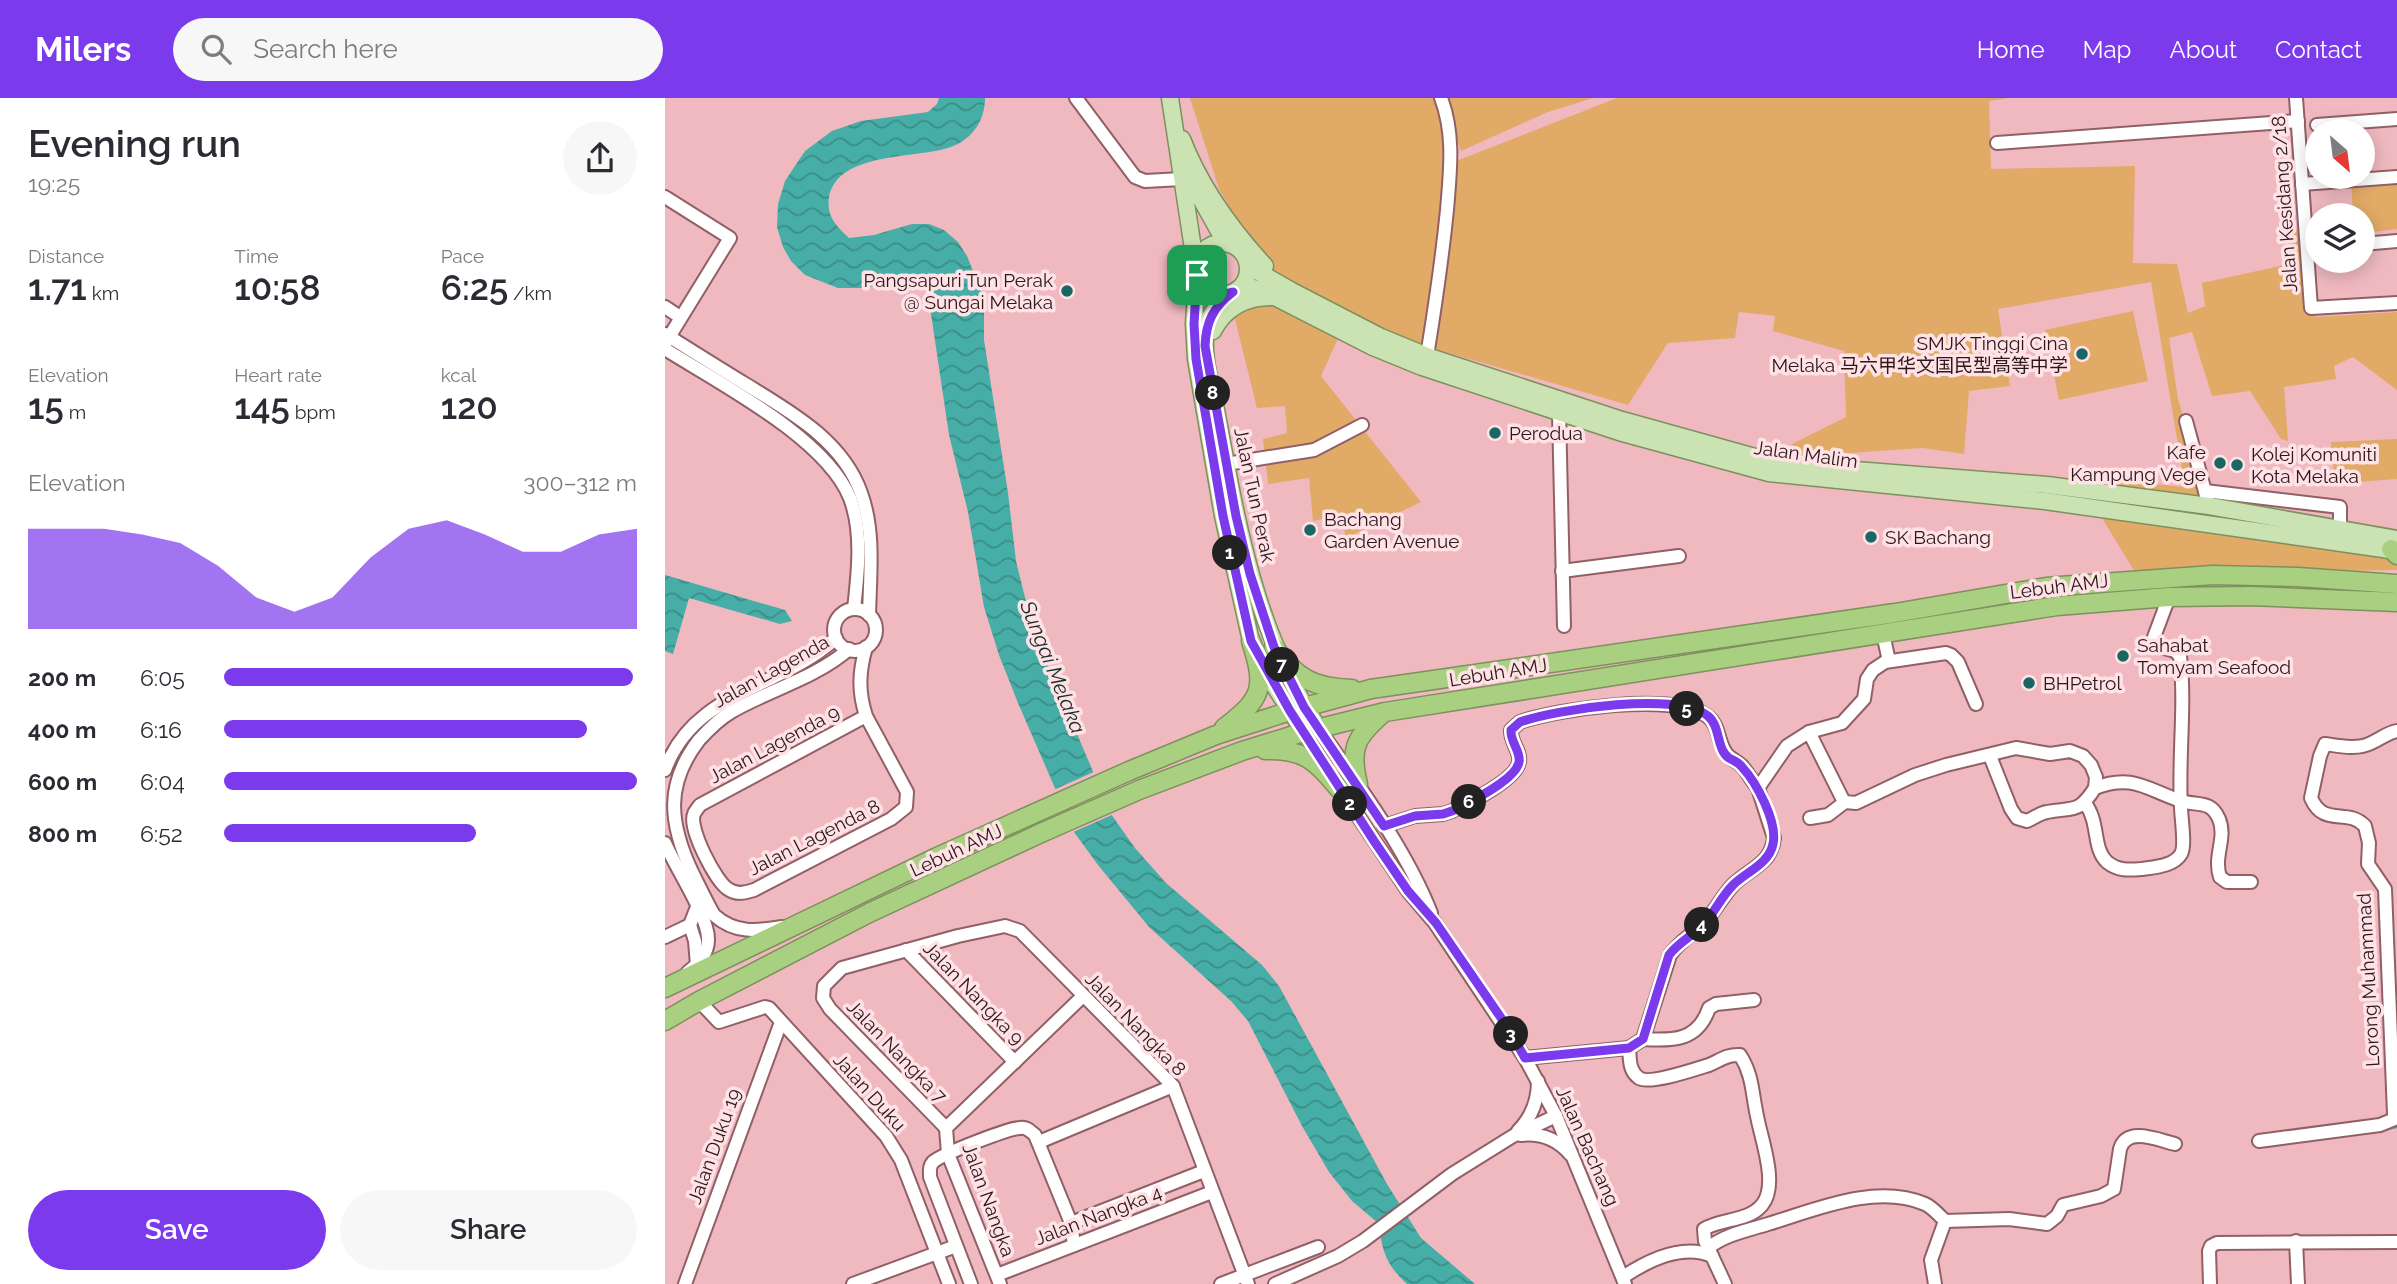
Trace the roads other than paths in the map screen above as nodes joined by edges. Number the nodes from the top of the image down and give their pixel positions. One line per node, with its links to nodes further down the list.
1 (1076, 98): 12 (street)
2 (1170, 98): 5 (main road, Jalan Tun Perak)
3 (1441, 98): 28 (street)
4 (2296, 98): 7 (street, Jalan Kesidang 2/18)
5 (1173, 116): 10 (main road, Jalan Tun Perak); 23 (main road)
6 (2397, 119): 8 (street)
7 (2298, 121): 9 (street); 13 (street, Jalan Kesidang 2/18)
8 (2375, 121)
9 (1997, 143)
10 (1179, 153): 12 (main road, Jalan Tun Perak); 18 (main road, Jalan Tun Perak)
11 (2397, 177): 13 (street)
12 (1182, 179): 21 (main road, Jalan Tun Perak)
13 (2302, 184): 15 (street, Jalan Kesidang 2/18)
14 (665, 197): 26 (street)
15 (2305, 203)
16 (2397, 241): 17 (street)
17 (2375, 243)
18 (1230, 244): 19 (main road); 21 (main road)
19 (1247, 260): 22 (main road); 23 (main road, Jalan Malim)
20 (2312, 273): 24 (street, Jalan Kesidang 2/18)
21 (1197, 275): 22 (main road); 46 (main road, Jalan Tun Perak)
22 (1235, 291): 23 (main road, Jalan Malim); 29 (main road, Jalan Tun Perak)
23 (1285, 294): 28 (main road, Jalan Malim); 29 (main road); 30 (main road, Jalan Malim)
24 (2397, 303)
25 (665, 307): 26 (street)
26 (680, 317): 27 (street)
27 (666, 340): 41 (street); 42 (street)
28 (1427, 356): 34 (main road, Jalan Malim)
29 (1207, 358): 33 (main road, Jalan Tun Perak)
30 (1559, 413): 35 (main road, Jalan Malim); 37 (street)
31 (2186, 421): 34 (street)
32 (1362, 425): 33 (street)
33 (1226, 464): 48 (main road, Jalan Tun Perak)
34 (2207, 499): 35 (main road, Jalan Malim)
35 (2395, 548)
36 (1679, 556): 37 (street)
37 (1562, 571): 43 (street)
38 (2391, 582): 51 (highway, Lebuh AMJ)
39 (2169, 597): 40 (highway, Lebuh AMJ); 44 (highway, Lebuh AMJ); 67 (street)
40 (2397, 602)
41 (854, 609): 42 (street); 45 (street)
42 (869, 615): 47 (street)
43 (1564, 626)
44 (1883, 634): 50 (street); 54 (highway, Lebuh AMJ)
45 (836, 638): 49 (street); 62 (street, Jalan Lagenda)
46 (1251, 641): 53 (main road, Jalan Tun Perak); 59 (highway)
47 (866, 647): 49 (street); 55 (street)
48 (1274, 647): 51 (highway); 53 (main road, Jalan Tun Perak)
49 (849, 649): 77 (street, Jalan Lagenda)
50 (1889, 661): 52 (street); 58 (street)
51 (1371, 689): 53 (highway, Lebuh AMJ)
52 (1976, 704)
53 (1297, 709): 56 (main road); 59 (highway, Lebuh AMJ)
54 (1385, 712): 56 (highway, Lebuh AMJ); 63 (highway)
55 (866, 716): 73 (street, Jalan Lagenda 9); 73 (street, Jalan Lagenda 8)
56 (1311, 731): 60 (highway, Lebuh AMJ); 63 (street, Jalan Bachang); 63 (street, Jalan Bachang)
57 (2397, 731): 94 (street, Lorong Muhammad)
58 (1809, 732): 64 (street); 66 (street)
59 (1216, 735): 77 (highway, Lebuh AMJ)
60 (1242, 751): 63 (highway); 84 (highway, Lebuh AMJ)
61 (1990, 756): 65 (street); 66 (street); 68 (street)
62 (665, 769)
63 (1349, 787): 70 (street, Jalan Bachang); 75 (street, Jalan Bachang)
64 (1758, 788): 70 (street); 87 (street)
65 (2095, 788): 67 (street); 68 (street)
66 (1845, 802): 69 (street)
67 (2181, 802): 68 (street); 72 (street)
68 (2085, 803)
69 (1810, 818)
70 (1384, 826): 75 (street, Jalan Bachang)
71 (665, 843): 74 (street)
72 (2252, 882)
73 (736, 893)
74 (697, 907): 76 (street); 80 (street)
75 (1436, 923): 89 (street, Jalan Bachang)
76 (690, 925): 78 (street); 80 (street)
77 (793, 925): 81 (highway, Lebuh AMJ)
78 (665, 937)
79 (906, 950): 82 (street, Jalan Nangka 8); 90 (street, Jalan Nangka 9); 95 (street, Jalan Nangka 7)
80 (697, 965): 81 (street)
81 (668, 987)
82 (1083, 996): 90 (street); 92 (street, Jalan Nangka 8)
83 (1754, 1000): 87 (street)
84 (699, 1001): 85 (highway, Lebuh AMJ); 86 (street, Jalan Duku)
85 (665, 1021)
86 (781, 1022): 112 (street, Jalan Duku); 116 (street, Jalan Duku 19)
87 (1643, 1039): 88 (street)
88 (1629, 1048): 89 (street); 111 (street)
89 (1525, 1058): 91 (street, Jalan Bachang)
90 (1015, 1062): 95 (street)
91 (1538, 1081): 93 (street, Jalan Bachang); 96 (street)
92 (1173, 1086): 97 (street); 102 (street, Jalan Nangka 8)
93 (1556, 1116): 96 (street); 101 (street, Jalan Bachang)
94 (2397, 1118): 98 (street)
95 (946, 1129): 100 (street, Jalan Nangka)
96 (1513, 1136): 101 (street); 121 (street)
97 (1037, 1138): 100 (street); 105 (street)
98 (2259, 1142)
99 (2175, 1144): 104 (street)
100 (948, 1154): 109 (street); 114 (street, Jalan Nangka)
101 (1575, 1160): 115 (street, Jalan Bachang)
102 (1204, 1171): 103 (street, Jalan Nangka 8); 105 (street)
103 (1212, 1192): 108 (street, Jalan Nangka 4); 113 (street, Jalan Nangka 8)
104 (1945, 1221): 111 (street); 123 (street)
105 (1071, 1223): 108 (street)
106 (2296, 1241): 107 (street); 124 (street); 125 (street)
107 (2397, 1242)
108 (1074, 1245): 114 (street, Jalan Nangka 4)
109 (956, 1246): 112 (street); 119 (street)
110 (1318, 1247): 113 (street)
111 (1710, 1252): 115 (street); 122 (street)
112 (937, 1254): 117 (street); 118 (street, Jalan Duku)
113 (1246, 1279): 120 (street)
114 (998, 1280)
115 (1624, 1280)
116 (685, 1284)
117 (855, 1284)
118 (949, 1284)
119 (971, 1284)
120 (1221, 1284)
121 (1275, 1284)
122 (1725, 1284)
123 (1935, 1284)
124 (2210, 1284)
125 (2298, 1284)

